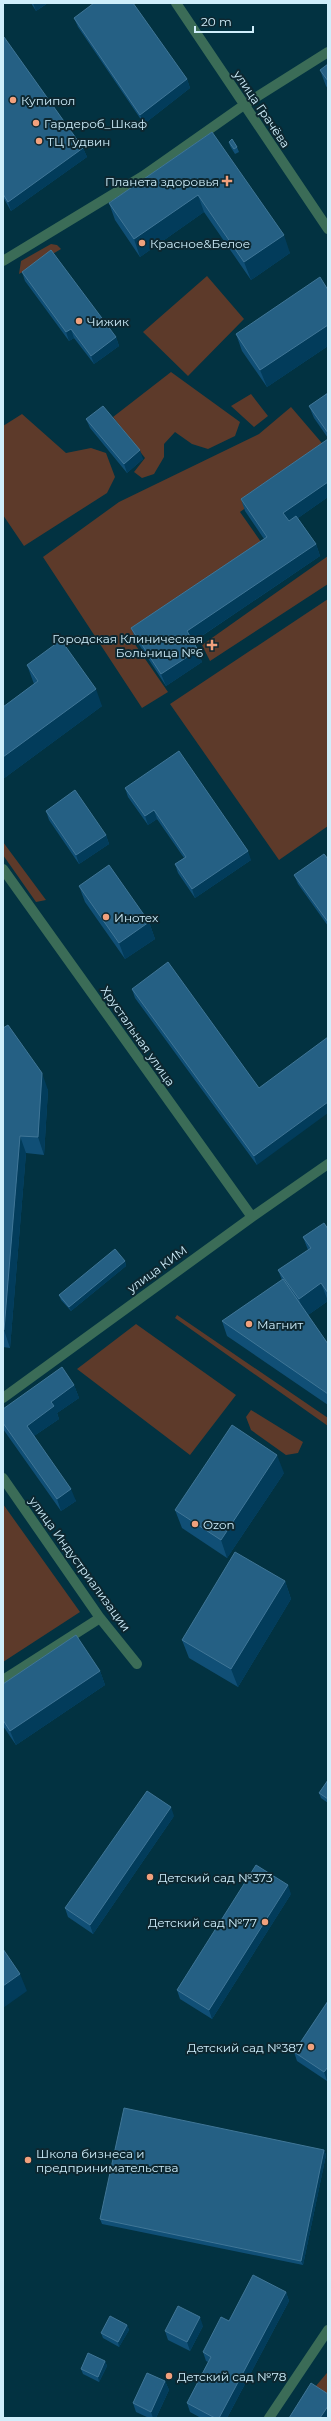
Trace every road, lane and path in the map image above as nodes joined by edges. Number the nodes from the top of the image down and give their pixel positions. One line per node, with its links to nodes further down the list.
1 (176, 3): 3 (street, улица Грачёва)
2 (328, 52): 3 (street)
3 (244, 105): 4 (street, улица Грачёва); 5 (street)
4 (328, 228)
5 (3, 261)
6 (3, 869): 8 (street, Хрустальная улица)
7 (328, 1164): 8 (street, улица КИМ)
8 (252, 1217): 9 (street, улица КИМ)
9 (3, 1398)
10 (3, 1478): 11 (street, улица Индустриализации)
11 (100, 1618): 12 (street, улица Индустриализации); 13 (street)
12 (137, 1664)
13 (3, 1680)
14 (328, 2330): 15 (street)
15 (269, 2418)

